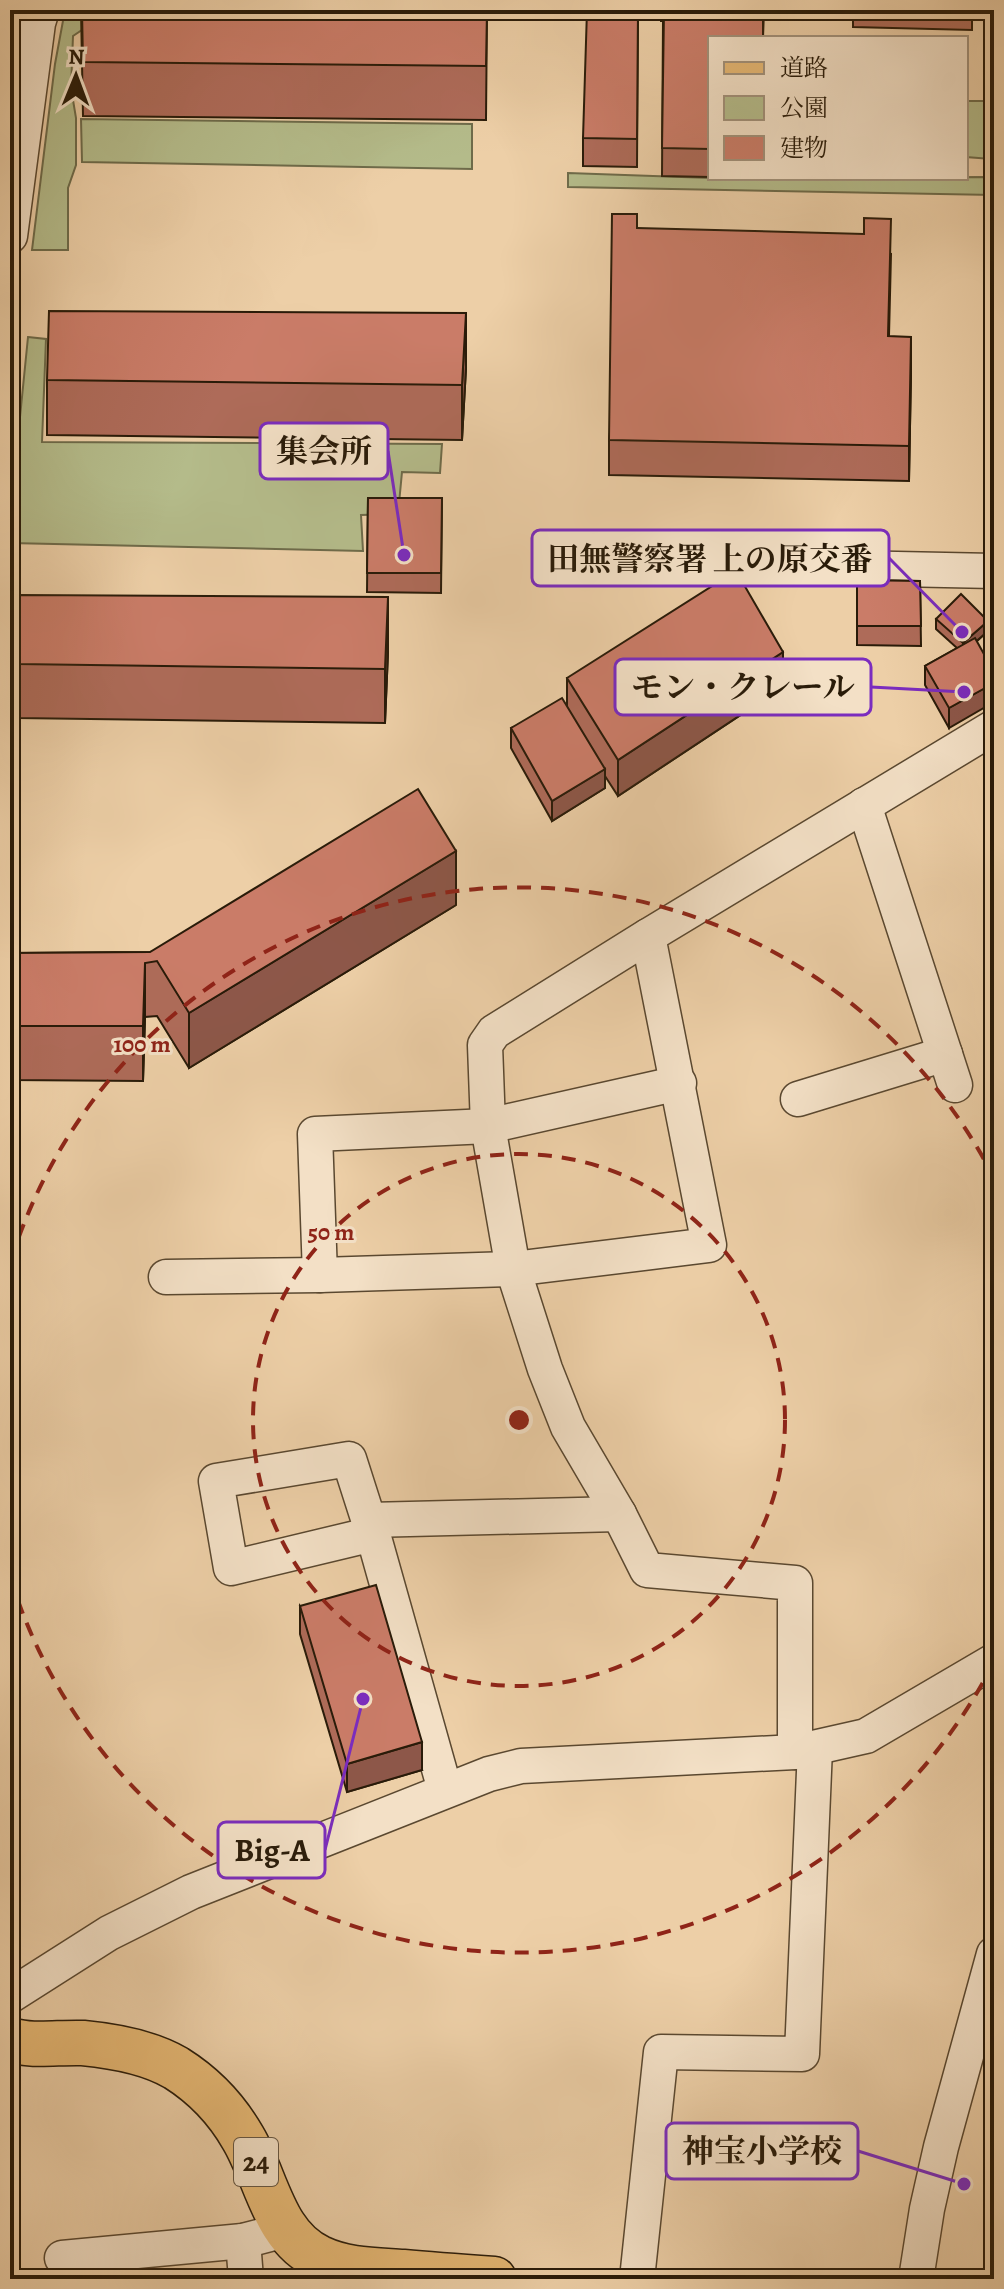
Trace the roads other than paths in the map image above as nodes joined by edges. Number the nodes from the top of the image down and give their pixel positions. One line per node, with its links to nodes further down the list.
1 (42, 10): 2 (street)
2 (10, 236)
3 (848, 568): 4 (street)
4 (994, 571)
5 (994, 727): 6 (street)
6 (864, 805): 7 (street); 9 (street)
7 (648, 936): 8 (street); 10 (street)
8 (679, 1083): 10 (street); 11 (street)
9 (798, 1099)
10 (488, 1126): 11 (street); 12 (street)
11 (513, 1269): 12 (street); 14 (street)
12 (320, 1275): 13 (street)
13 (166, 1277)
14 (619, 1514): 15 (street); 17 (street)
15 (371, 1527): 15 (street); 18 (street)
16 (994, 1661): 17 (street)
17 (805, 1750): 18 (street); 28 (street)
18 (445, 1790): 20 (street)
19 (994, 1954): 29 (street)
20 (10, 1996)
21 (10, 2040): 22 (main road, 24)
22 (285, 2230): 23 (street); 25 (main road, 24)
23 (243, 2241): 24 (street); 26 (street)
24 (62, 2258)
25 (376, 2275): 27 (main road, 24)
26 (246, 2279)
27 (494, 2279)
28 (637, 2279)
29 (916, 2279)

